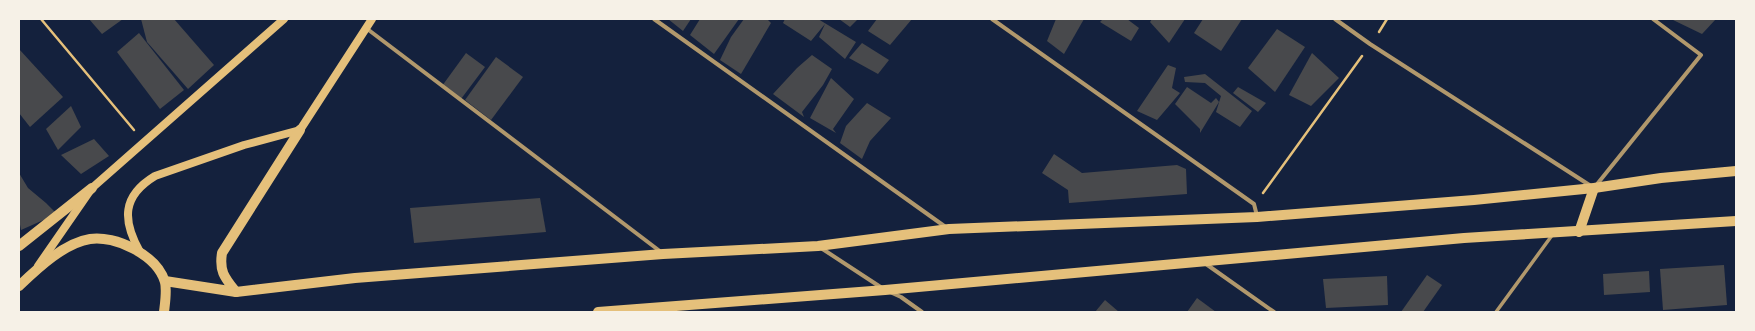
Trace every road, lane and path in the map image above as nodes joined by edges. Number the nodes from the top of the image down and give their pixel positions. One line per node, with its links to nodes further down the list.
1 (41, 19): 12 (path)
2 (284, 19): 12 (main road)
3 (372, 19): 9 (main road)
4 (654, 19): 19 (street)
5 (992, 19): 16 (street)
6 (1335, 19): 10 (street)
7 (1387, 19): 10 (path)
8 (1653, 19): 15 (street)
9 (366, 28): 11 (main road); 25 (street)
10 (1370, 44): 15 (street); 16 (path)
11 (300, 130): 24 (main road); 31 (main road)
12 (144, 142): 14 (main road)
13 (1736, 171): 15 (main road)
14 (92, 188): 22 (main road); 27 (main road)
15 (1594, 188): 17 (main road); 20 (main road)
16 (1254, 204): 17 (street)
17 (1257, 217): 19 (main road)
18 (1736, 221): 20 (main road)
19 (949, 230): 23 (main road)
20 (1579, 232): 21 (main road)
21 (1554, 234): 26 (main road); 36 (street)
22 (19, 246)
23 (818, 246): 25 (main road); 30 (street)
24 (140, 252): 27 (main road); 28 (main road)
25 (663, 254): 31 (main road)
26 (1204, 262): 30 (main road); 35 (street)
27 (33, 272): 29 (main road)
28 (165, 281): 31 (main road); 32 (main road)
29 (19, 286)
30 (885, 290): 33 (main road); 34 (street)
31 (236, 292)
32 (164, 312)
33 (598, 312)
34 (922, 312)
35 (1274, 312)
36 (1496, 312)

